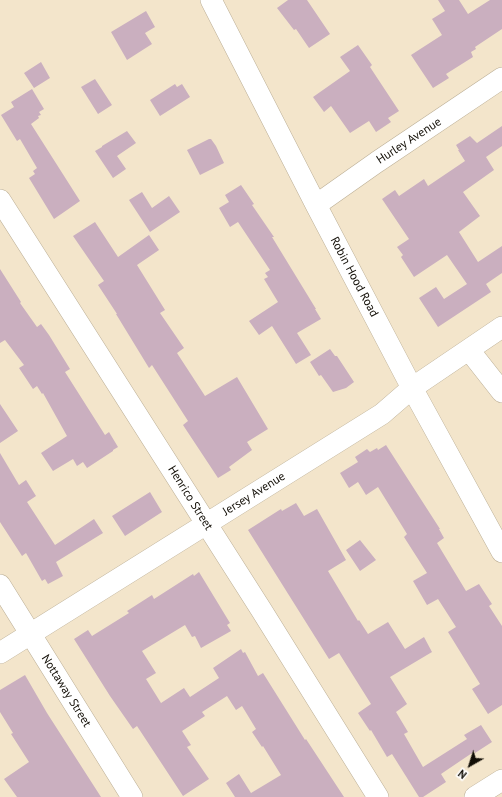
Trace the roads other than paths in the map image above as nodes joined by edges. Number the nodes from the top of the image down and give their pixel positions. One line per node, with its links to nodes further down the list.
1 (220, 3): 4 (street, Robin Hood Road)
2 (502, 78): 4 (street, Hurley Avenue)
3 (0, 200): 9 (street, Henrico Street)
4 (316, 205): 7 (street, Robin Hood Road)
5 (502, 327): 6 (street, Jersey Avenue)
6 (469, 350): 7 (street, Jersey Avenue); 8 (street)
7 (412, 388): 9 (street, Jersey Avenue); 10 (street, Robin Hood Road)
8 (502, 392)
9 (206, 523): 12 (street, Jersey Avenue); 16 (street, Henrico Street)
10 (502, 552)
11 (0, 585): 12 (street, Nottaway Street)
12 (30, 634): 13 (street, Jersey Avenue); 15 (street, Nottaway Street)
13 (0, 653)
14 (502, 780): 17 (street)
15 (132, 797)
16 (378, 797)
17 (475, 797)

